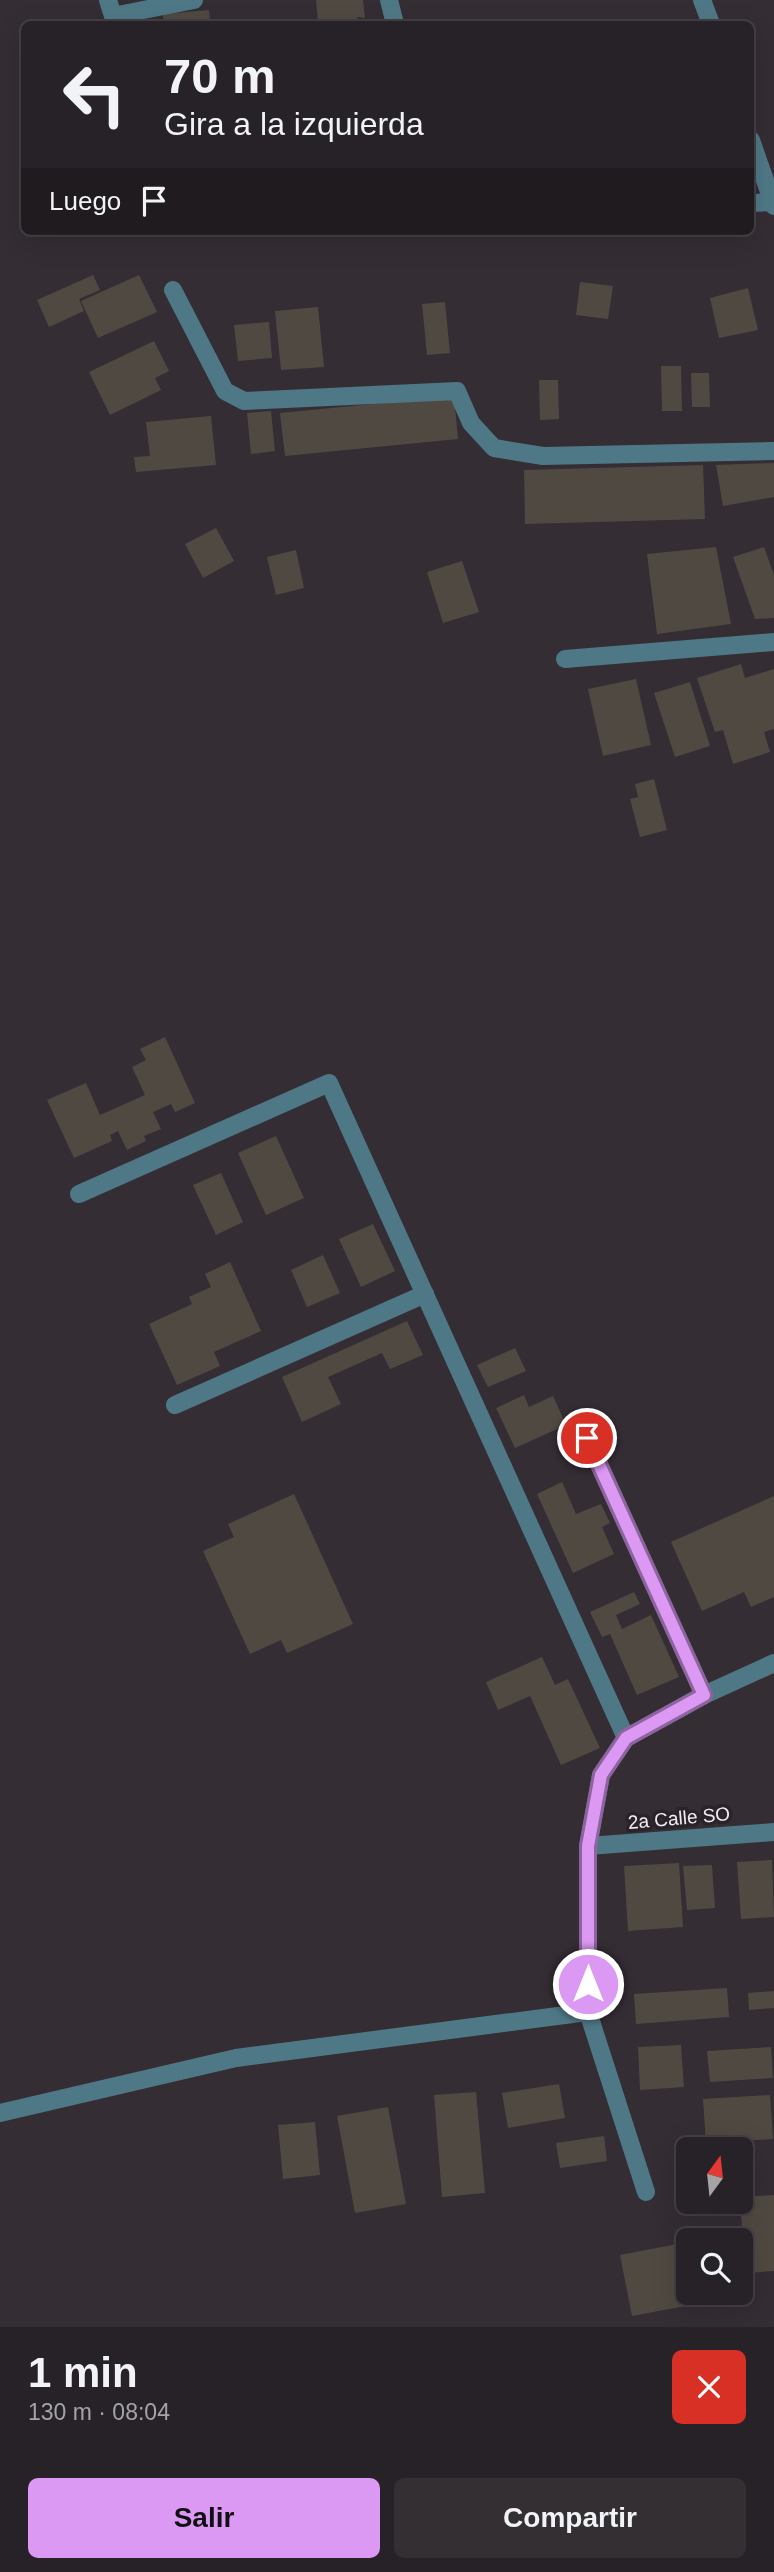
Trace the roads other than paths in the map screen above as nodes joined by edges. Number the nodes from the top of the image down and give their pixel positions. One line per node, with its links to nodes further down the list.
1 (108, 0): 2 (street)
2 (194, 0)
3 (389, 0): 5 (street)
4 (702, 0): 6 (street)
5 (394, 21)
6 (710, 21)
7 (754, 148): 9 (street)
8 (754, 203): 9 (street)
9 (774, 204)
10 (173, 290): 11 (street)
11 (774, 451)
12 (774, 642): 13 (street)
13 (565, 659)
14 (79, 1194): 15 (street)
15 (425, 1294): 16 (street); 20 (street)
16 (175, 1405)
17 (587, 1438): 19 (street)
18 (774, 1663): 19 (street)
19 (704, 1695): 20 (street)
20 (626, 1738): 22 (street)
21 (774, 1832): 22 (street, 2a Calle SO)
22 (588, 1846): 23 (street)
23 (588, 2012): 24 (street); 25 (street)
24 (0, 2113)
25 (646, 2192)

